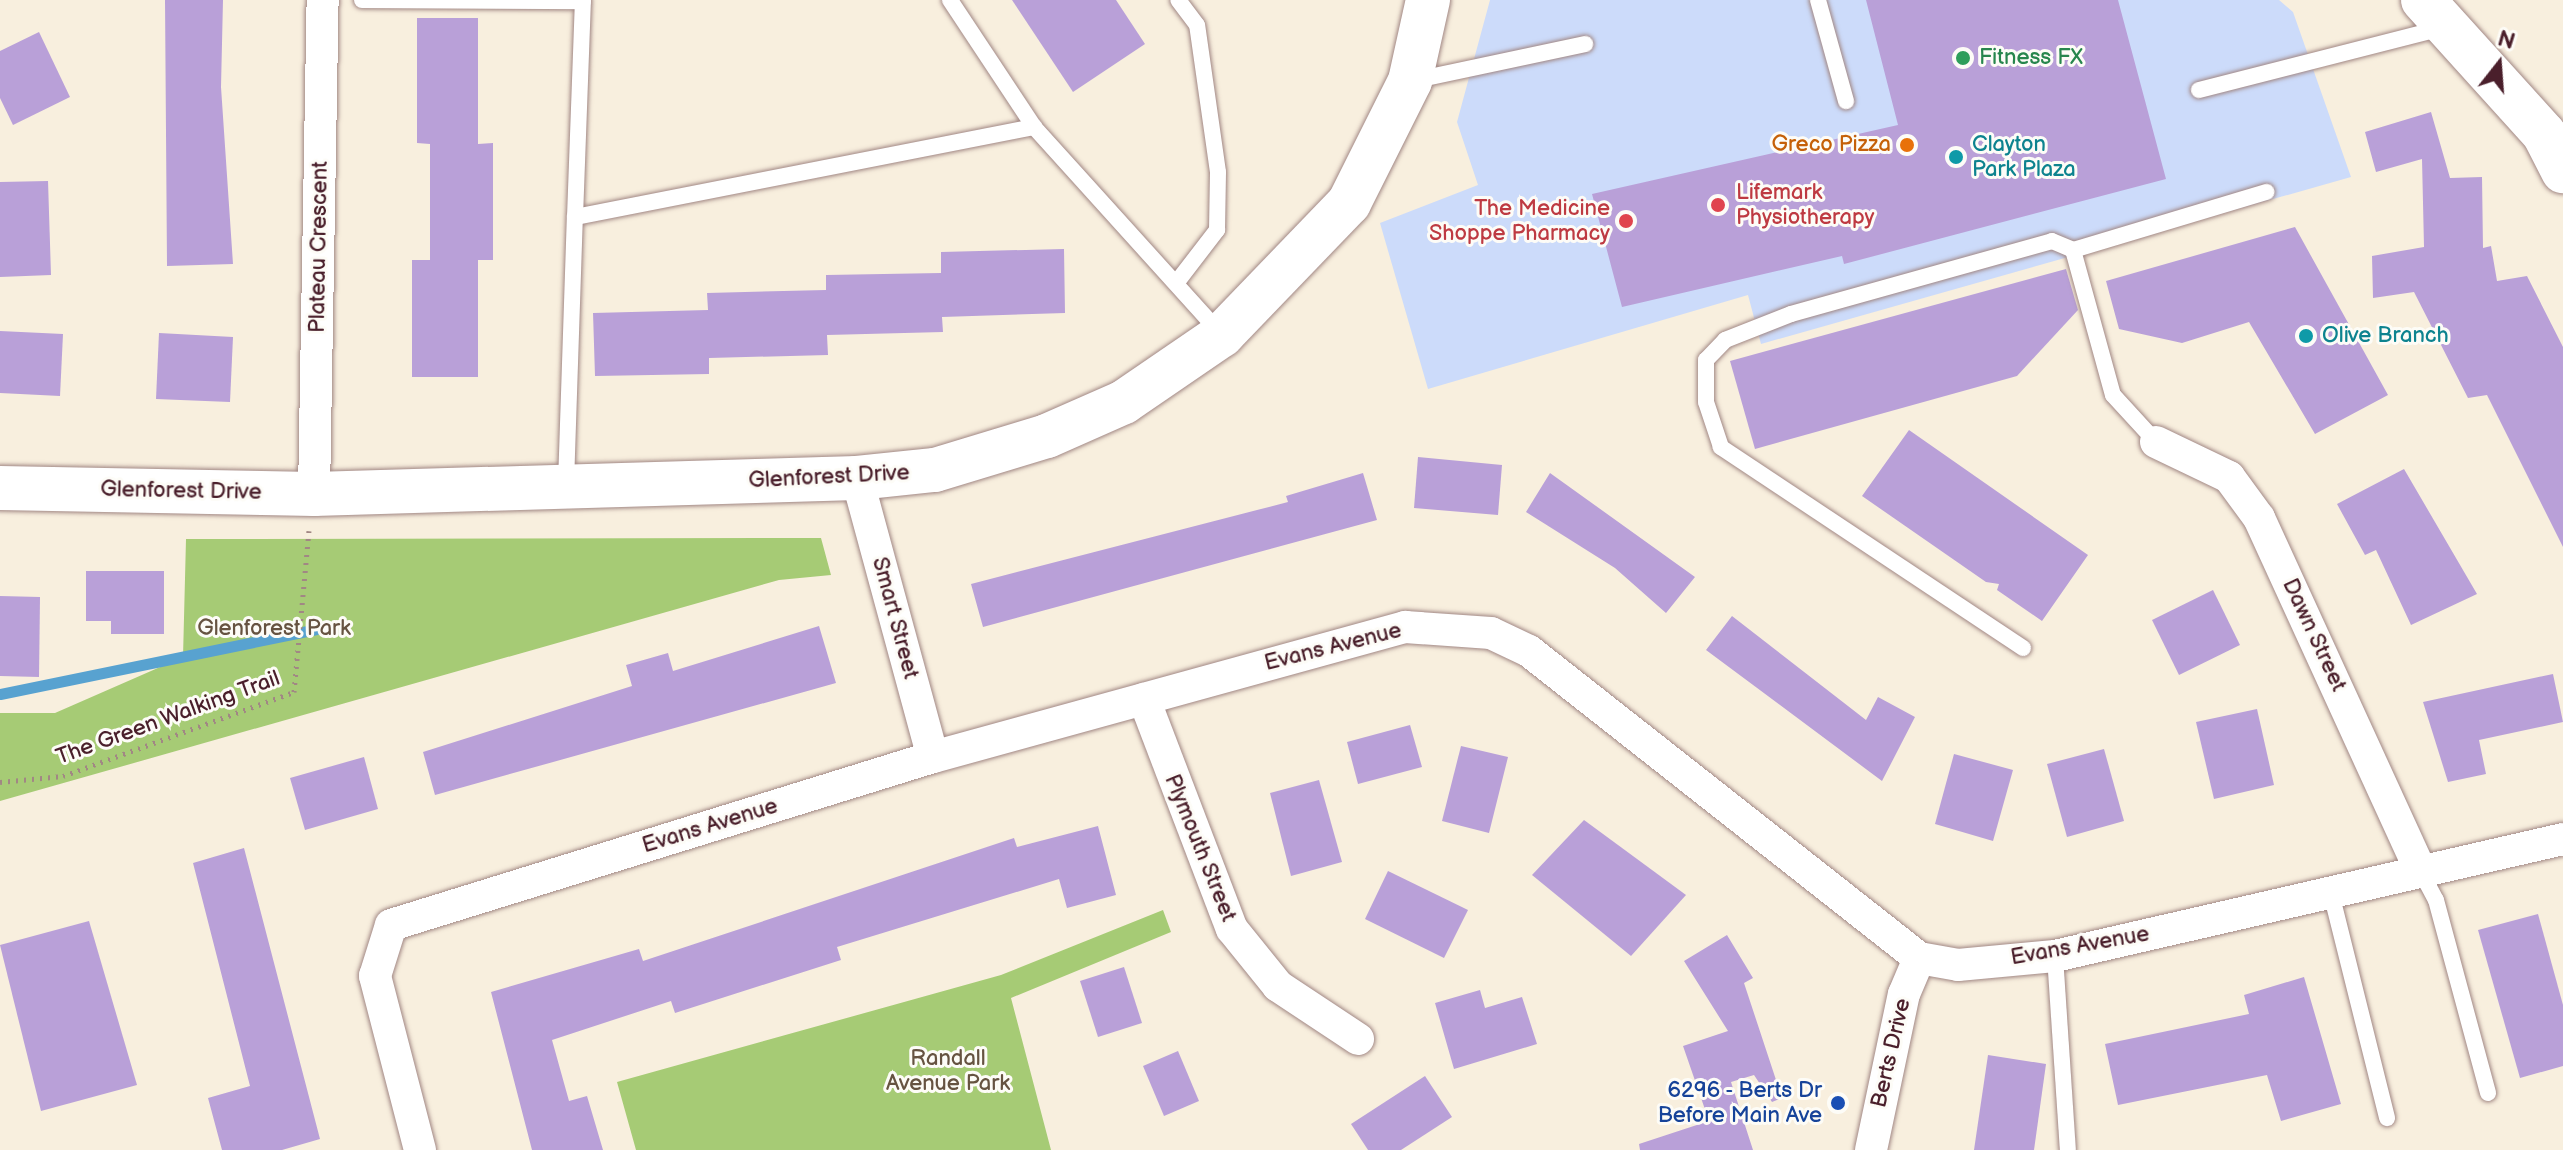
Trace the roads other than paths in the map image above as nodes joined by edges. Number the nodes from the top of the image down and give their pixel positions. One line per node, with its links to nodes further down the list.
1 (323, 0): 24 (street, Plateau Crescent)
2 (362, 0): 3 (lane)
3 (583, 0): 16 (lane)
4 (950, 0): 13 (lane)
5 (1178, 0): 18 (lane)
6 (1428, 0): 10 (street, Glenforest Drive)
7 (1818, 0): 12 (lane)
8 (2435, 13): 11 (lane); 14 (street)
9 (1585, 44): 10 (lane)
10 (1410, 81): 19 (street, Glenforest Drive)
11 (2199, 90)
12 (1846, 101)
13 (1034, 127): 16 (lane); 18 (lane)
14 (2557, 143)
15 (2266, 192): 17 (lane)
16 (575, 217): 23 (lane)
17 (2073, 250): 20 (lane); 25 (lane)
18 (1177, 282): 19 (lane)
19 (1222, 335): 21 (street, Glenforest Drive)
20 (2156, 442): 29 (street, Dawn Street)
21 (857, 478): 23 (street, Glenforest Drive); 27 (street, Smart Street)
22 (0, 488): 24 (street, Glenforest Drive)
23 (566, 489): 24 (street, Glenforest Drive)
24 (314, 494)
25 (2023, 648)
26 (1144, 699): 27 (street, Evans Avenue); 32 (street, Evans Avenue); 33 (street, Plymouth Street)
27 (933, 757): 36 (street, Evans Avenue)
28 (2563, 839): 29 (street, Evans Avenue)
29 (2421, 872): 30 (street, Evans Avenue); 34 (lane)
30 (2331, 893): 31 (street, Evans Avenue); 35 (lane)
31 (2055, 956): 32 (street, Evans Avenue); 38 (lane)
32 (1919, 958): 37 (street, Berts Drive)
33 (1358, 1039)
34 (2488, 1093)
35 (2387, 1118)
36 (420, 1150)
37 (1871, 1150)
38 (2068, 1150)

